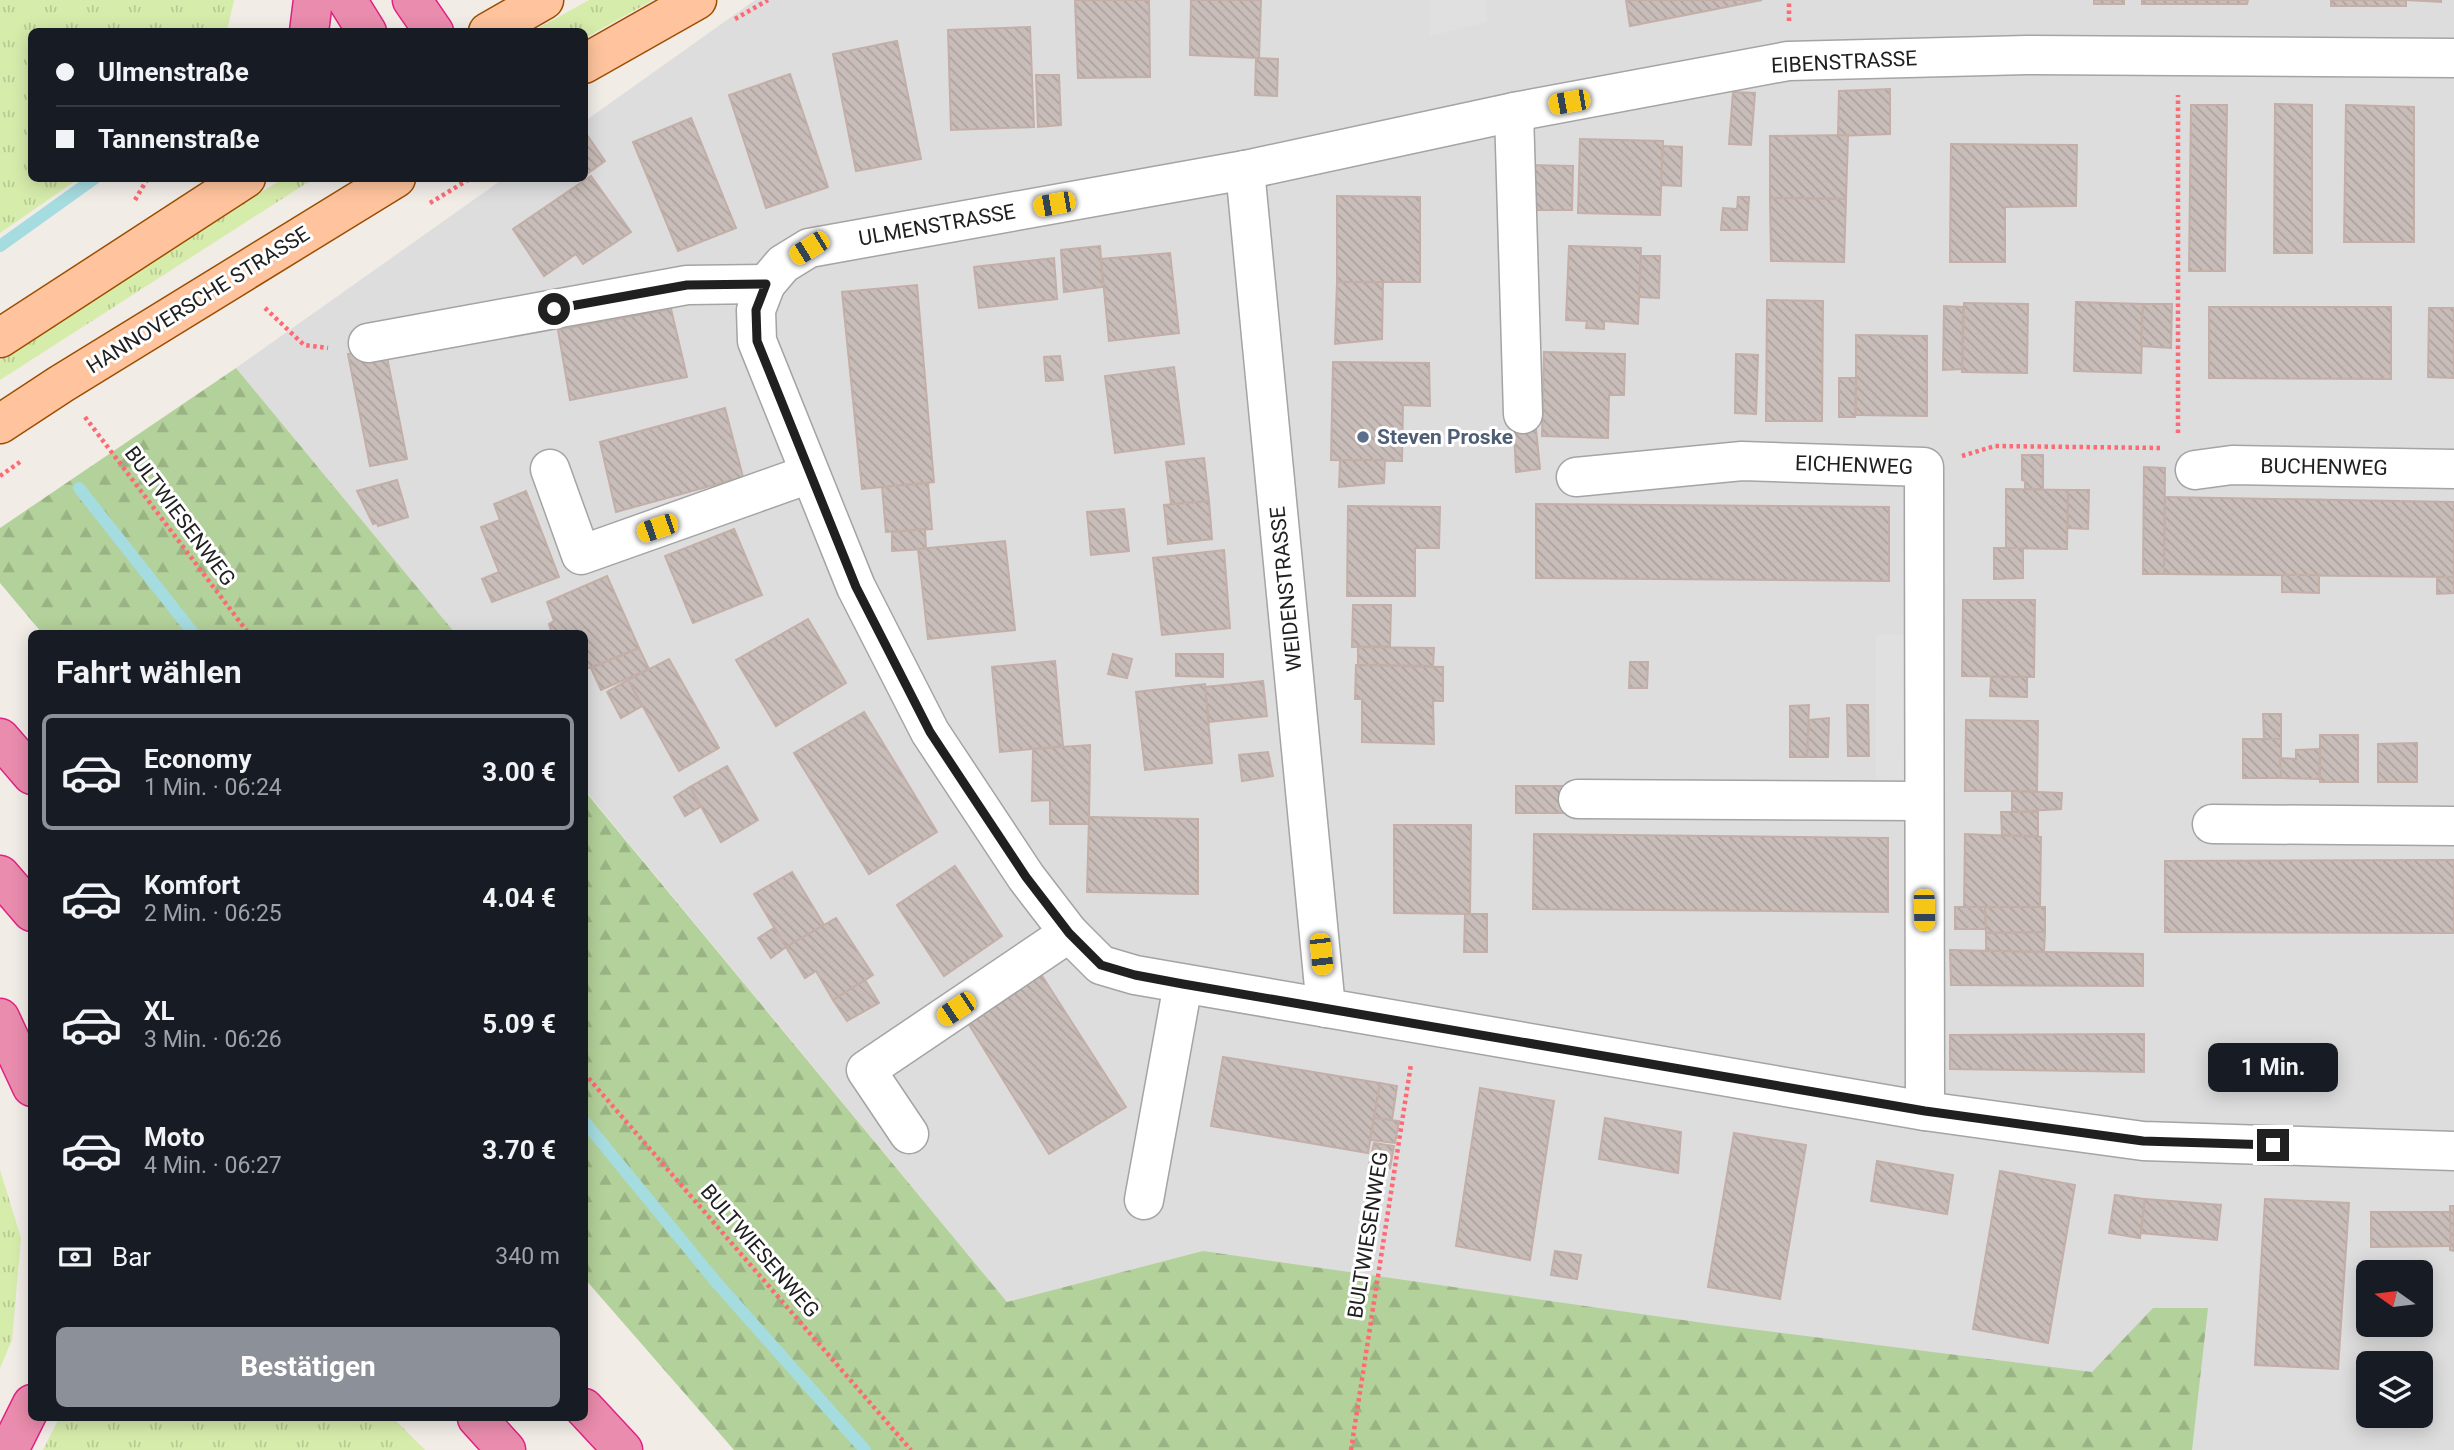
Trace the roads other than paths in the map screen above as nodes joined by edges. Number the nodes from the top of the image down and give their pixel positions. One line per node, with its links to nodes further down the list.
1 (313, 0): 6 (highway)
2 (347, 0): 7 (highway)
3 (412, 0): 8 (highway)
4 (544, 0): 9 (main road)
5 (697, 0): 11 (main road)
6 (310, 28)
7 (364, 28)
8 (431, 28)
9 (495, 28)
10 (2454, 58): 12 (street, EIBENSTRASSE)
11 (588, 62)
12 (1514, 112): 13 (street, EIBENSTRASSE); 19 (street)
13 (1245, 170): 16 (street, ULMENSTRASSE); 36 (street, WEIDENSTRASSE)
14 (240, 182): 17 (main road)
15 (389, 182): 20 (main road, HANNOVERSCHE STRASSE)
16 (766, 284): 18 (street); 24 (street, ULMENSTRASSE)
17 (0, 338)
18 (368, 343)
19 (1523, 414)
20 (0, 424)
21 (2454, 468): 23 (street, BUCHENWEG)
22 (550, 469): 24 (street)
23 (2195, 470)
24 (809, 474): 34 (street, ULMENSTRASSE)
25 (1576, 477): 29 (street, EICHENWEG)
26 (0, 738): 27 (highway)
27 (28, 770)
28 (1578, 799): 29 (street)
29 (1923, 801): 39 (street, EICHENWEG)
30 (2212, 824): 31 (street)
31 (2454, 826)
32 (0, 875): 33 (highway)
33 (28, 907)
34 (1069, 933): 35 (street, ULMENSTRASSE); 40 (street)
35 (1183, 984): 36 (street, ULMENSTRASSE); 42 (street)
36 (1326, 1008): 39 (street, ULMENSTRASSE)
37 (0, 1018): 38 (highway)
38 (28, 1078)
39 (1925, 1111): 41 (street, ULMENSTRASSE)
40 (909, 1134)
41 (2454, 1151)
42 (1144, 1200)
43 (28, 1412): 46 (highway)
44 (588, 1412): 48 (highway)
45 (480, 1421): 47 (highway)
46 (9, 1450)
47 (506, 1450)
48 (623, 1450)

